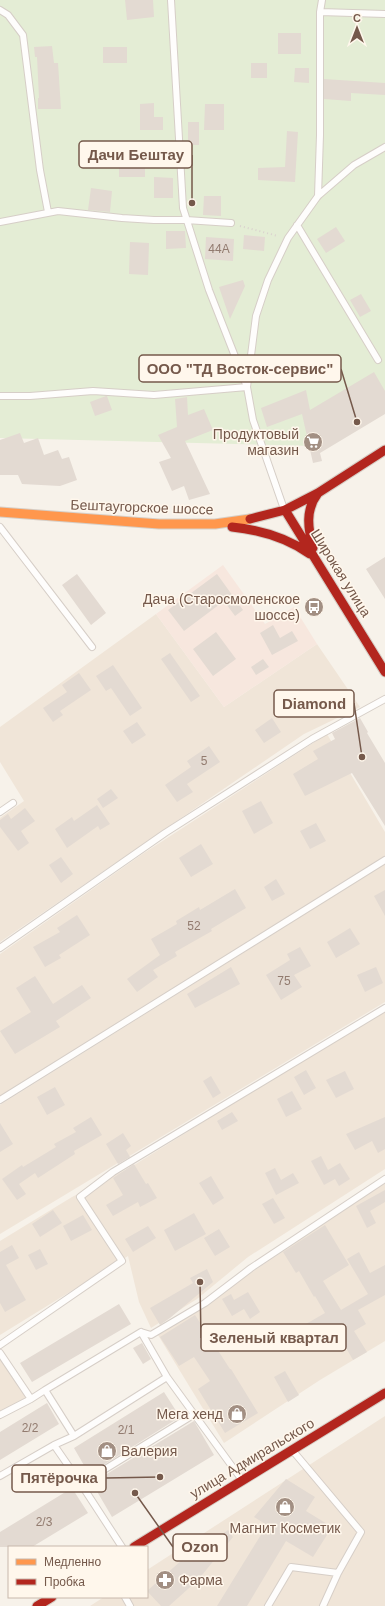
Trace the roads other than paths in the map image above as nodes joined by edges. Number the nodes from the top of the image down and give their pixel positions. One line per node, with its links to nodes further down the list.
1 (171, 0): 9 (lane)
2 (322, 0): 4 (lane)
3 (0, 10): 8 (lane)
4 (320, 12): 5 (lane); 7 (lane)
5 (385, 14)
6 (385, 147): 7 (lane)
7 (318, 196): 12 (lane)
8 (48, 212): 9 (lane); 10 (lane)
9 (186, 220): 11 (lane); 14 (lane)
10 (0, 222)
11 (231, 223)
12 (297, 225): 13 (lane); 14 (lane)
13 (378, 360)
14 (247, 387): 15 (lane); 18 (lane)
15 (0, 396)
16 (385, 450): 17 (main road, Бештаугорское шоссе)
17 (318, 493): 18 (main road, Бештаугорское шоссе); 22 (main road)
18 (285, 510): 20 (main road, Бештаугорское шоссе); 22 (main road, Широкая улица)
19 (0, 512): 20 (main road, Бештаугорское шоссе)
20 (215, 524): 22 (main road)
21 (0, 527): 23 (lane)
22 (316, 560): 24 (main road, Широкая улица)
23 (92, 647)
24 (385, 672)
25 (385, 700): 29 (lane)
26 (13, 803): 27 (lane)
27 (0, 812)
28 (385, 860): 31 (lane)
29 (0, 948)
30 (385, 1008): 34 (lane)
31 (0, 1100)
32 (385, 1179): 33 (lane)
33 (141, 1332): 36 (lane); 37 (lane)
34 (0, 1345)
35 (0, 1353): 39 (lane)
36 (167, 1378): 41 (lane); 42 (lane)
37 (45, 1390): 39 (lane); 42 (lane)
38 (385, 1393): 44 (main road, улица Адмиральского)
39 (30, 1399): 40 (lane)
40 (0, 1415)
41 (193, 1415): 46 (lane); 47 (lane)
42 (74, 1436): 43 (lane)
43 (54, 1445): 45 (lane); 47 (lane)
44 (293, 1450): 46 (main road, улица Адмиральского); 50 (lane)
45 (0, 1476)
46 (242, 1481): 49 (main road, улица Адмиральского)
47 (81, 1484): 48 (lane)
48 (121, 1546)
49 (136, 1546)
50 (338, 1573): 53 (lane); 54 (lane)
51 (50, 1598): 52 (main road)
52 (37, 1606)
53 (268, 1606)
54 (323, 1606)

